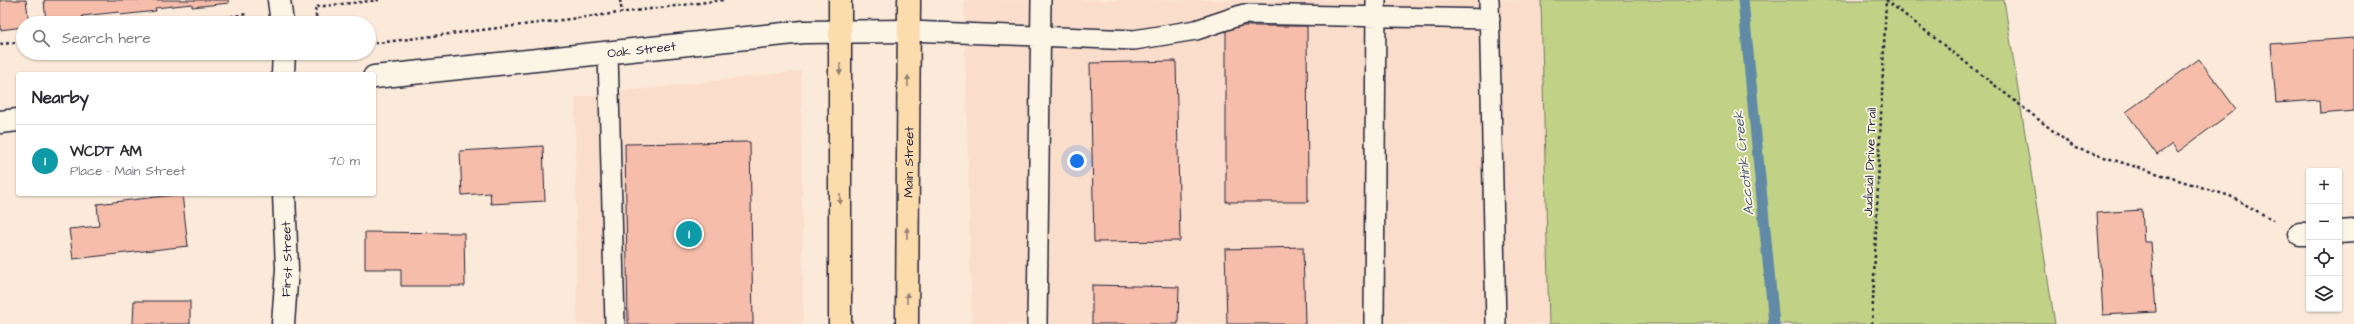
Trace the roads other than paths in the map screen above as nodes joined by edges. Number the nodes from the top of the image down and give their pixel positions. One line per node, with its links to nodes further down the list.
1 (279, 0): 7 (street)
2 (840, 0): 9 (main road)
3 (909, 0): 10 (main road, Main Street)
4 (1041, 0): 11 (lane)
5 (1490, 0): 8 (lane)
6 (1376, 8): 8 (lane); 11 (lane); 26 (lane)
7 (281, 16)
8 (1490, 19): 27 (lane)
9 (840, 30): 10 (street, Oak Street); 12 (street, Oak Street); 23 (main road, one-way to 23)
10 (909, 31): 11 (lane); 24 (main road, Main Street, one-way to 10)
11 (1041, 37): 25 (lane)
12 (608, 53): 15 (street, Oak Street); 22 (lane)
13 (284, 60): 14 (street)
14 (283, 72)
15 (376, 77)
16 (16, 120): 17 (street)
17 (0, 122)
18 (284, 196): 21 (street, First Street)
19 (2354, 231): 20 (street)
20 (2342, 232)
21 (283, 324)
22 (615, 324)
23 (840, 324)
24 (907, 324)
25 (1037, 324)
26 (1374, 324)
27 (1496, 324)

